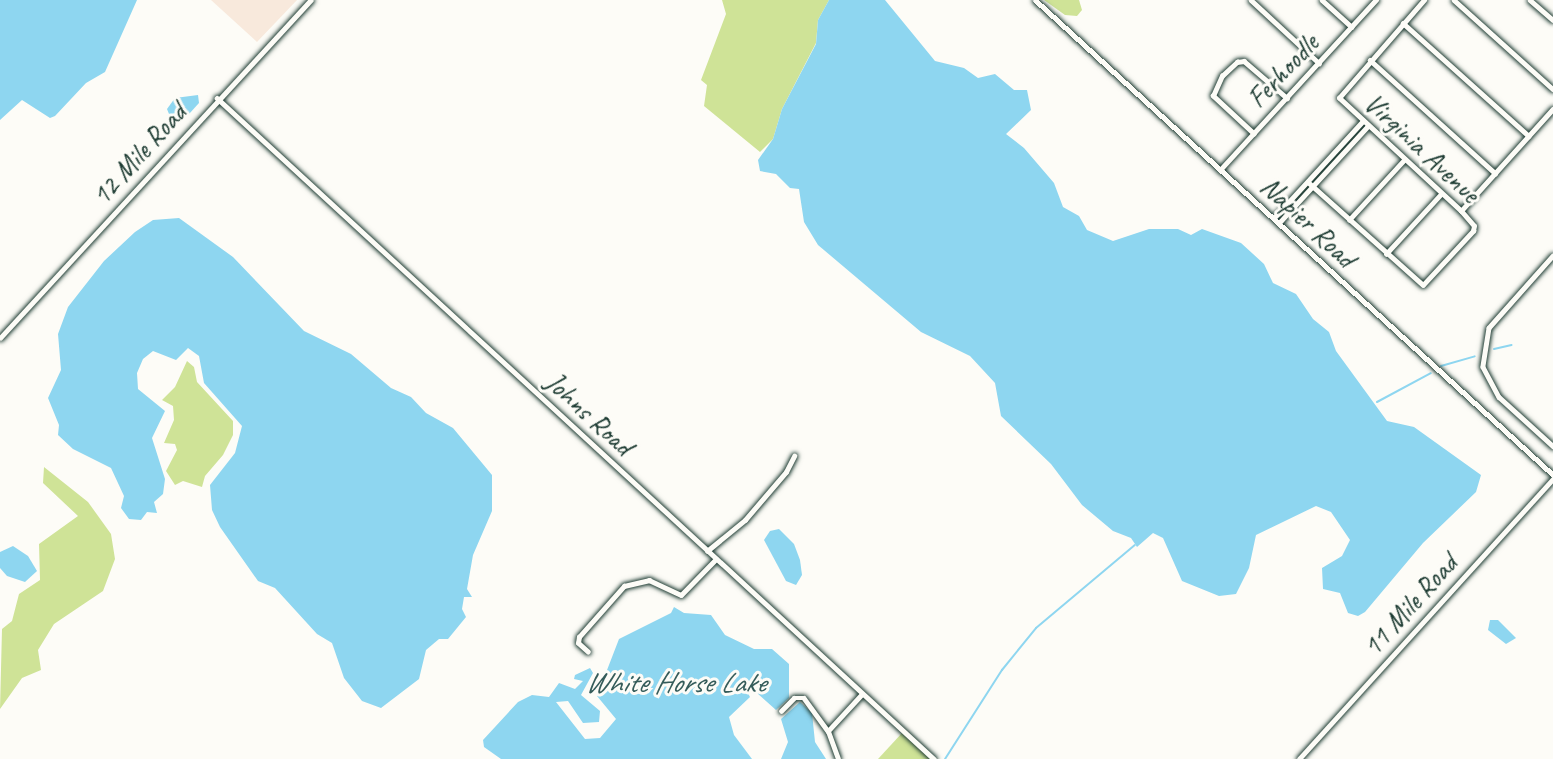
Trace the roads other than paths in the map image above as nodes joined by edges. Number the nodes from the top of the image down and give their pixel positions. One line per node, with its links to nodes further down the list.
1 (311, 0): 15 (street, 12 Mile Road)
2 (1035, 0): 23 (street, Napier Road)
3 (1251, 0): 13 (street)
4 (1322, 0): 11 (street)
5 (1376, 0): 11 (street, Ferhoodle)
6 (1424, 0): 10 (street)
7 (1454, 0): 14 (street)
8 (1530, 0): 9 (street)
9 (1553, 20)
10 (1403, 23): 12 (street); 21 (street)
11 (1352, 27): 13 (street, Ferhoodle)
12 (1370, 60): 18 (street, Virginia Avenue); 24 (street)
13 (1319, 63): 16 (street, Ferhoodle)
14 (1553, 89)
15 (217, 98): 33 (street, 12 Mile Road); 37 (street, Johns Road)
16 (1287, 98): 20 (street, Ferhoodle); 20 (street)
17 (1553, 109): 21 (street)
18 (1363, 121): 19 (street, Virginia Avenue); 25 (street)
19 (1368, 126): 22 (street, Virginia Avenue); 26 (street)
20 (1254, 134): 23 (street, Ferhoodle)
21 (1529, 136): 24 (street)
22 (1404, 160): 27 (street, Virginia Avenue); 29 (street)
23 (1220, 170): 30 (street, Napier Road)
24 (1495, 173): 28 (street)
25 (1308, 182): 26 (street); 30 (street)
26 (1313, 187): 29 (street); 30 (street)
27 (1441, 194): 28 (street, Virginia Avenue); 31 (street)
28 (1461, 211): 31 (street, Virginia Avenue)
29 (1349, 220): 31 (street)
30 (1276, 221): 36 (street, Napier Road)
31 (1386, 254)
32 (1553, 256): 34 (street)
33 (0, 338)
34 (1553, 446)
35 (794, 456): 37 (street)
36 (1553, 477): 45 (street, 11 Mile Road)
37 (707, 551): 38 (street, Johns Road)
38 (716, 559): 39 (street); 40 (street, Johns Road)
39 (588, 652)
40 (862, 694): 42 (street); 44 (street, Johns Road)
41 (781, 711): 42 (street)
42 (828, 732): 43 (street)
43 (838, 759)
44 (934, 759)
45 (1298, 759)

